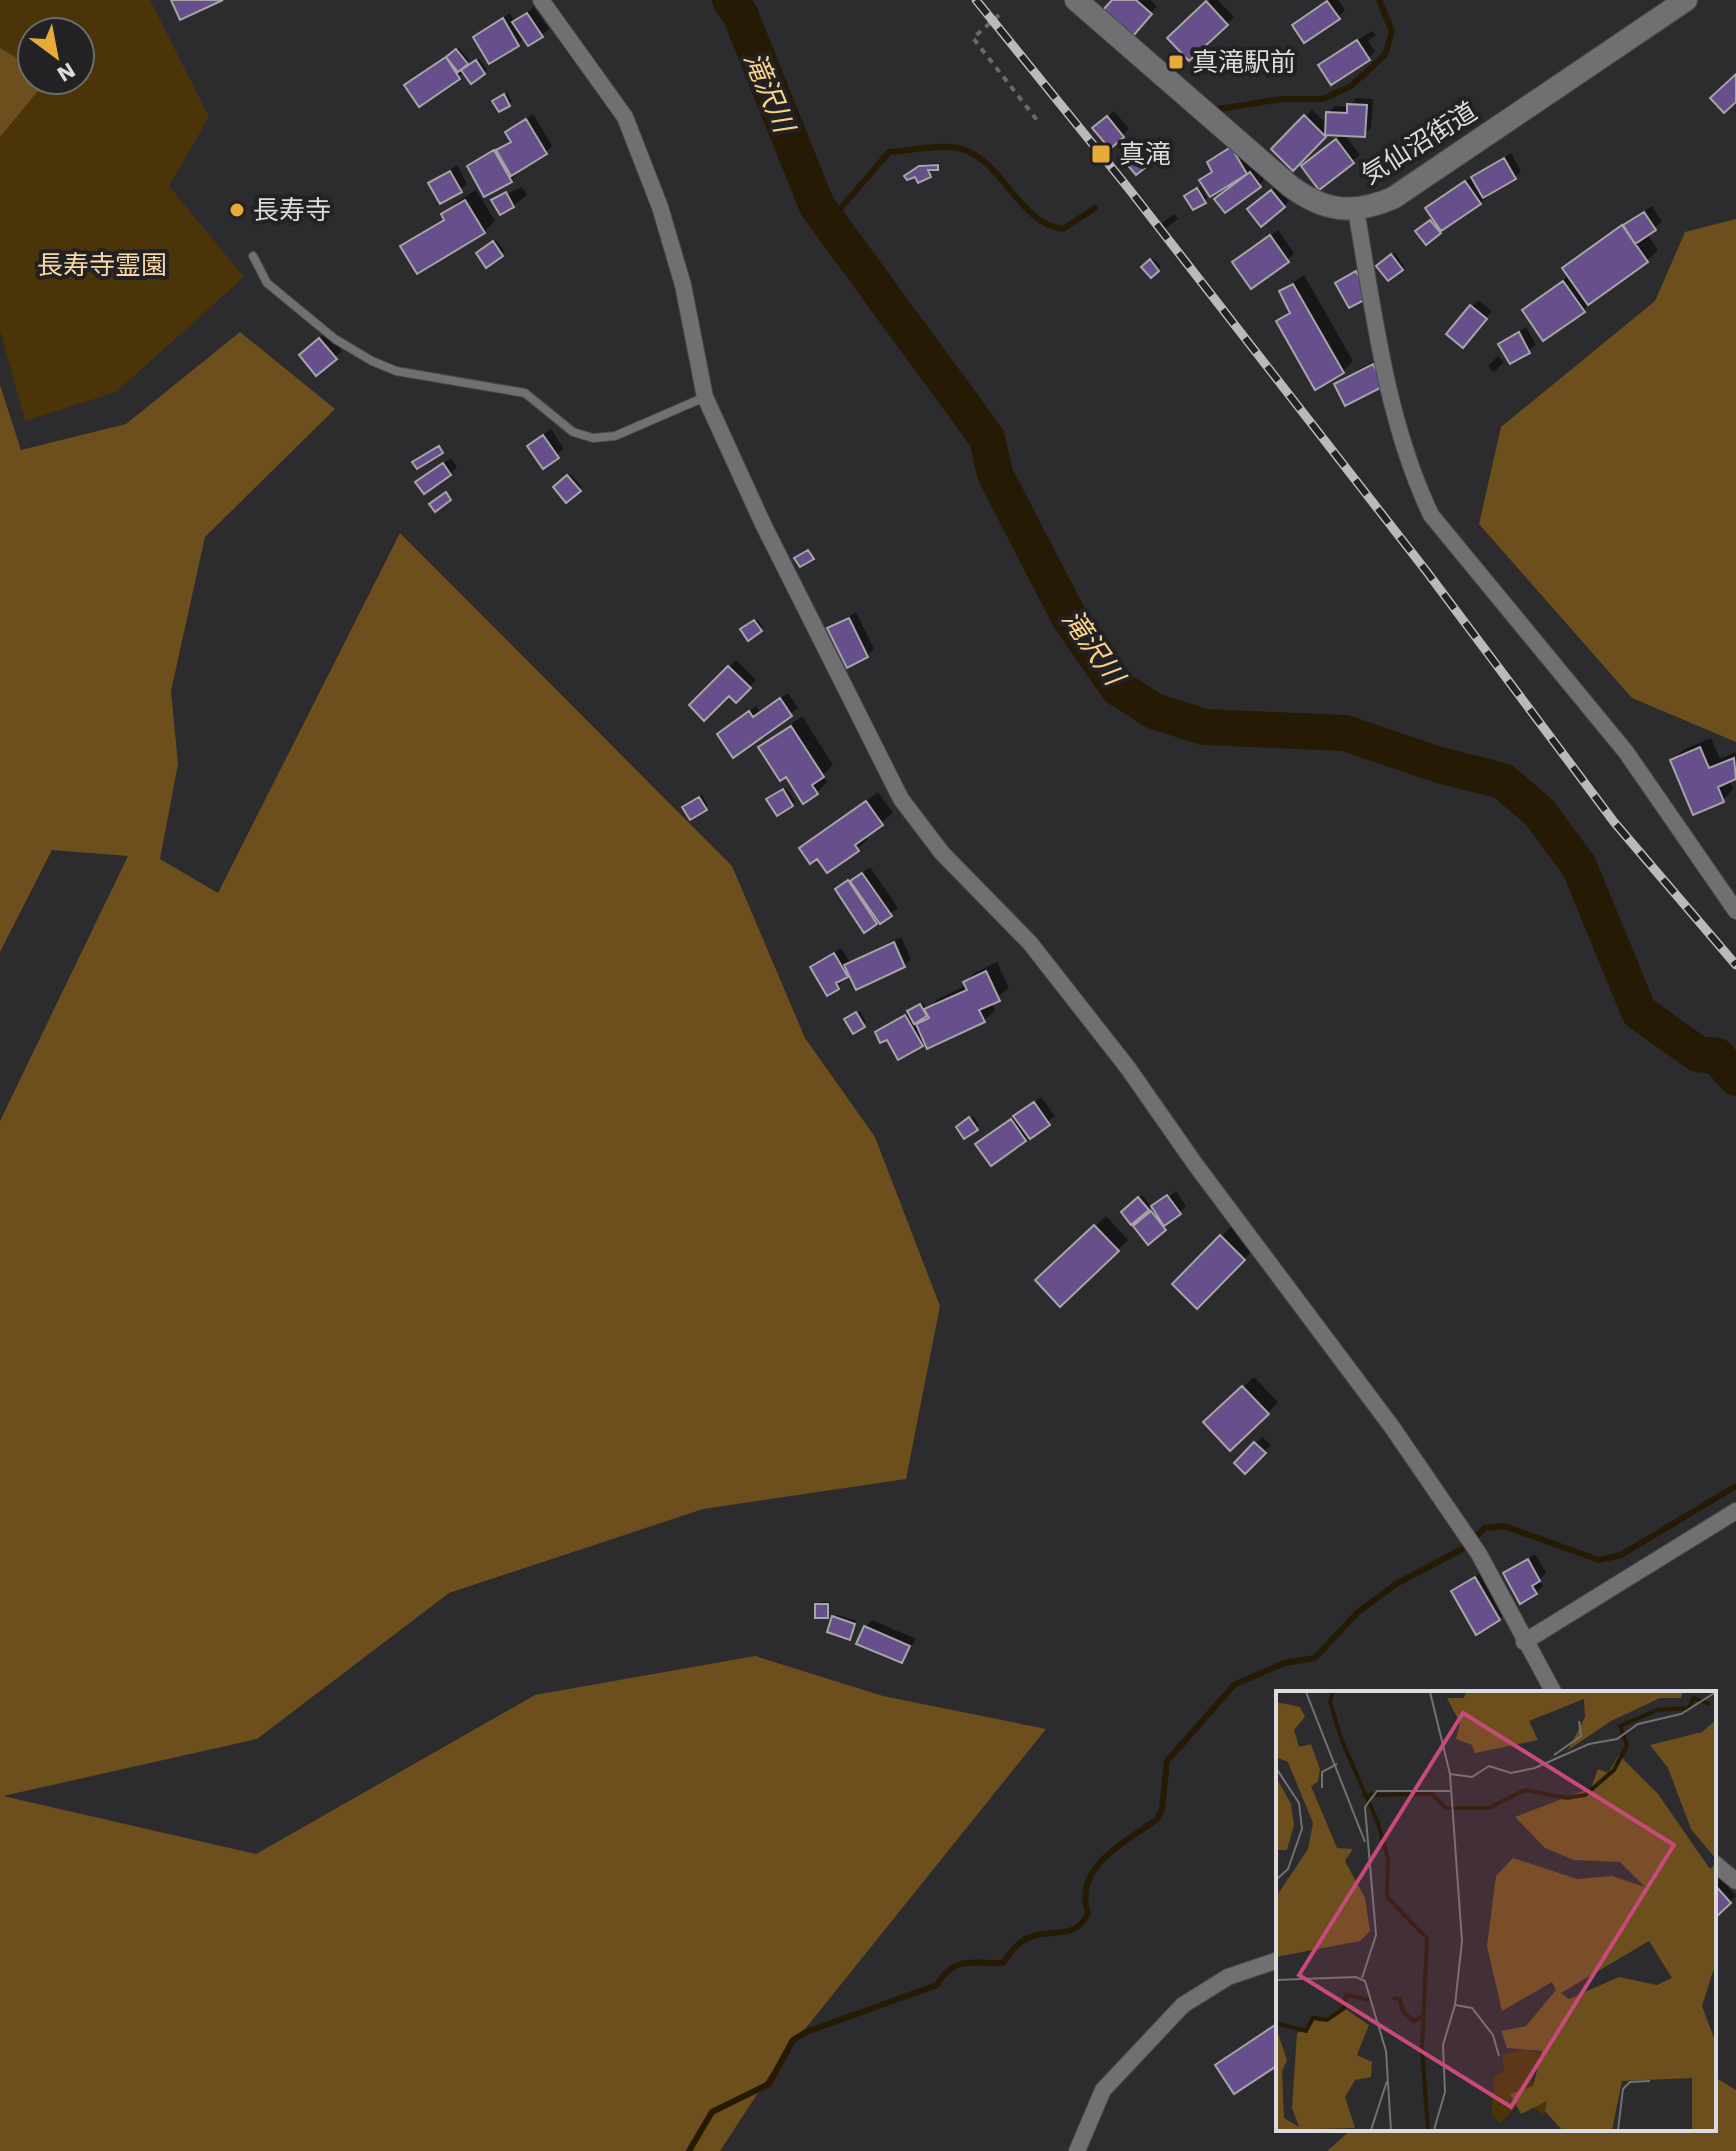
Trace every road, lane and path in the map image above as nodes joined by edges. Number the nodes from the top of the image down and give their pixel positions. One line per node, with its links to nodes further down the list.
1 (541, 0): 8 (street)
2 (1076, 0): 6 (street, 気仙沼街道)
3 (1686, 0): 6 (street, 気仙沼街道)
4 (999, 15): 5 (path)
5 (1037, 120)
6 (1356, 210): 9 (street)
7 (253, 256): 8 (lane)
8 (705, 397): 11 (street)
9 (1736, 911)
10 (1736, 1511): 11 (street)
11 (1524, 1642): 12 (street)
12 (1553, 1691)
13 (1716, 1865): 14 (street)
14 (1736, 1881)
15 (1276, 1961): 16 (street)
16 (1077, 2151)

